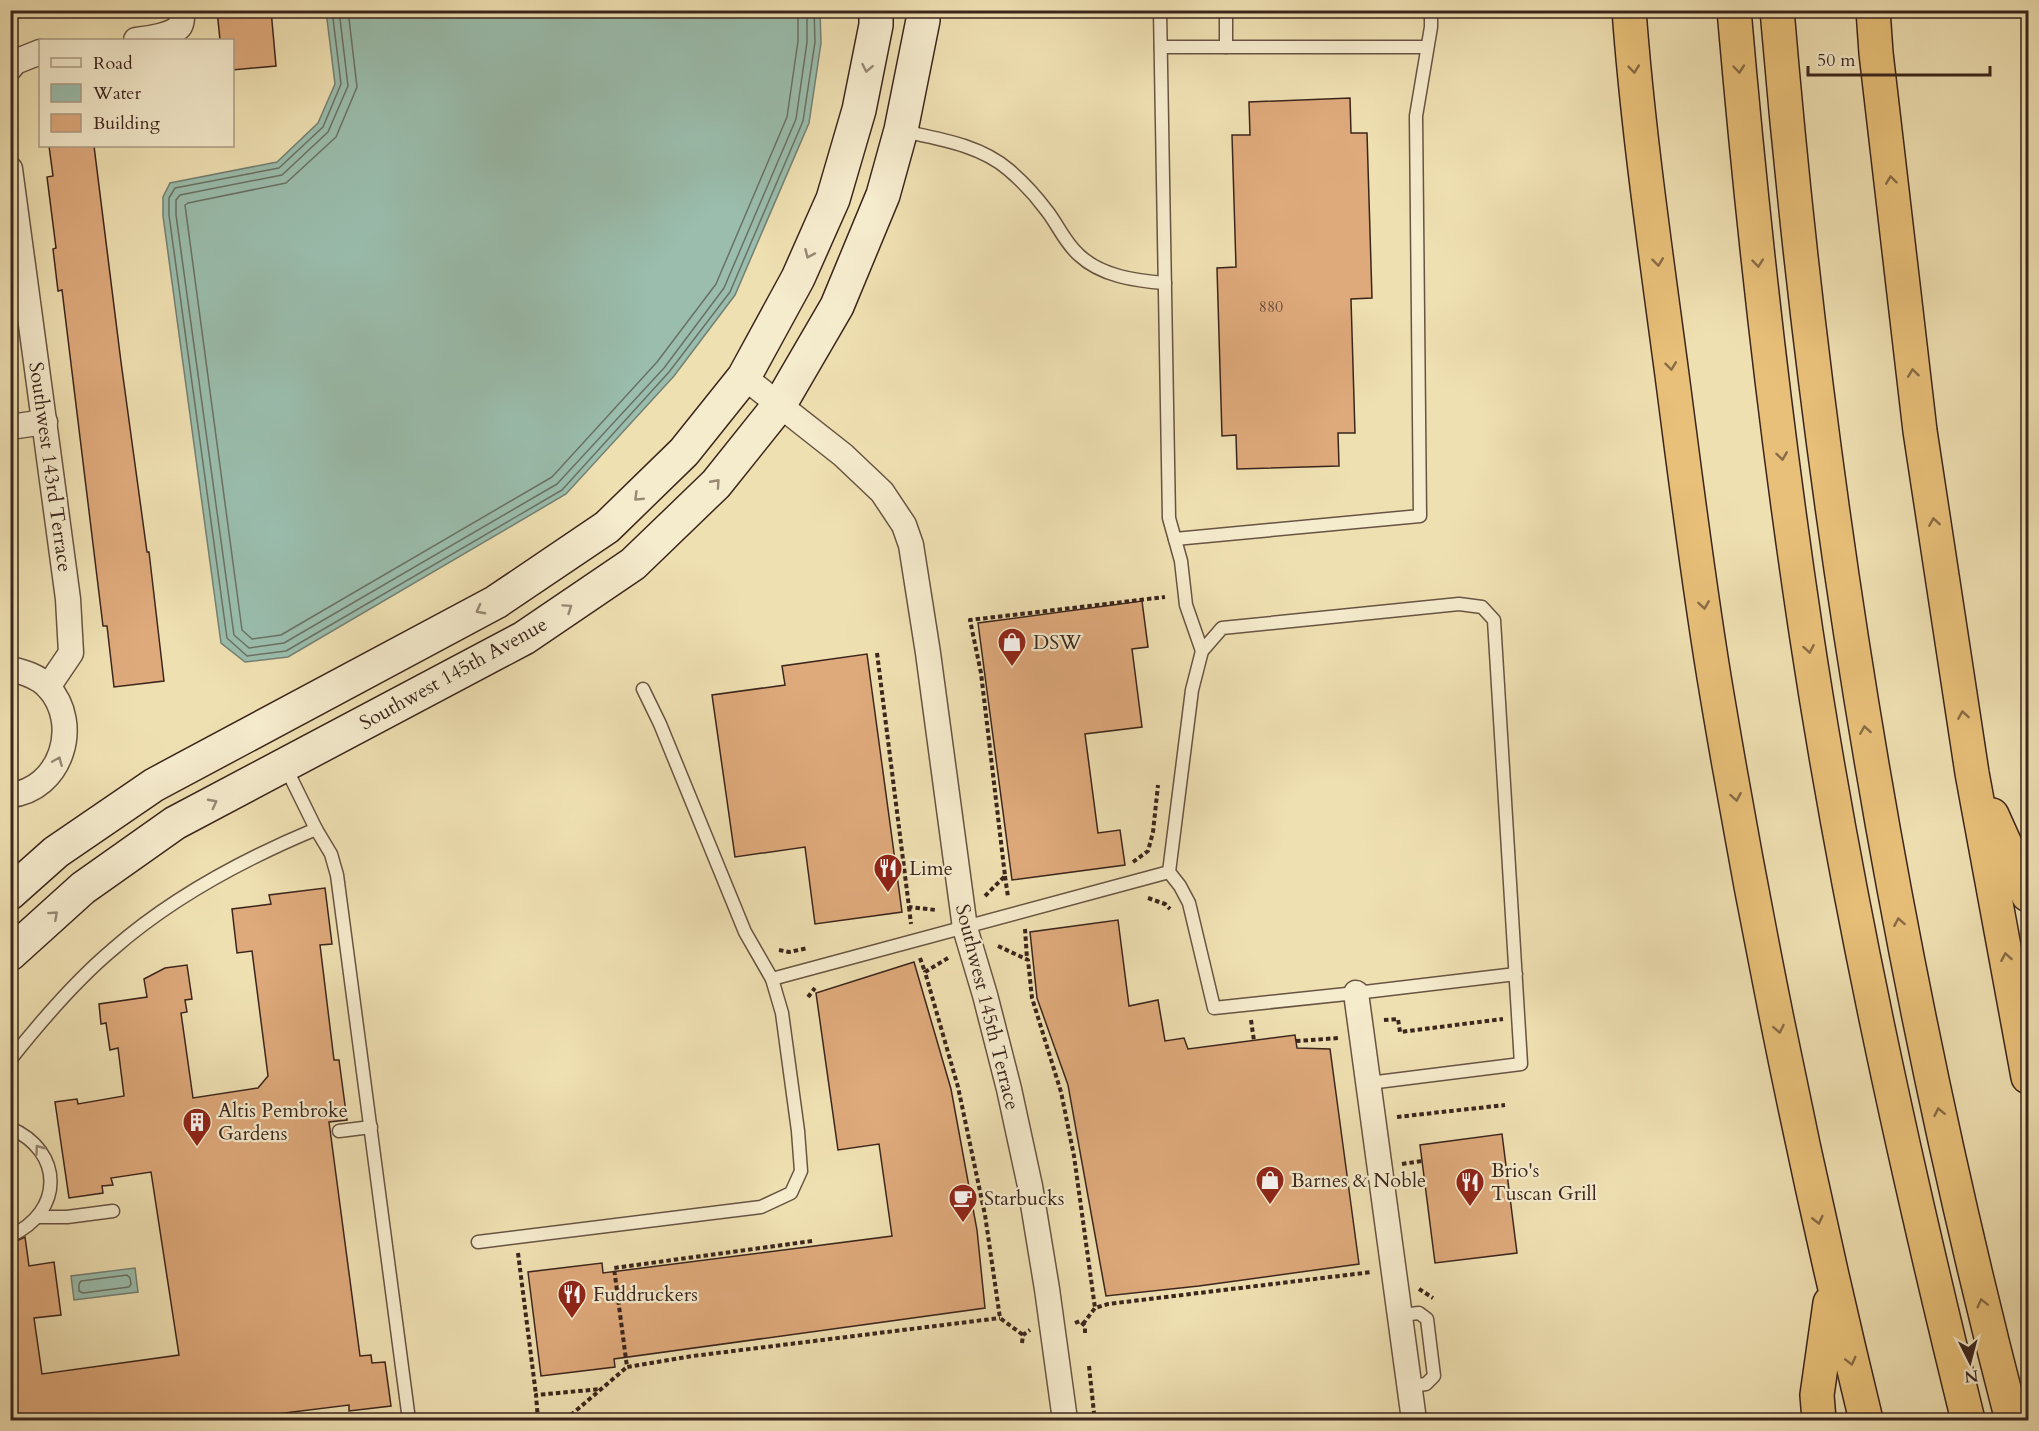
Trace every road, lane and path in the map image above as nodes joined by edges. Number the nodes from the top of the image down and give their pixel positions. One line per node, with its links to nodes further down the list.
1 (876, 10): 20 (street, one-way to 20)
2 (923, 10): 17 (street, Southwest 145th Avenue)
3 (1160, 10): 12 (lane)
4 (1226, 10): 13 (lane)
5 (1431, 10): 14 (lane)
6 (1629, 10): 76 (highway, one-way to 76)
7 (1734, 10): 97 (highway, one-way to 97)
8 (1776, 10): 98 (highway, one-way to 8)
9 (1873, 10): 32 (highway, one-way to 9)
10 (179, 20): 11 (street)
11 (151, 39)
12 (1161, 47): 13 (lane); 19 (lane)
13 (1226, 47): 14 (lane)
14 (1427, 47): 24 (lane)
15 (39, 52): 16 (street)
16 (10, 68)
17 (901, 130): 19 (lane); 21 (street, Southwest 145th Avenue)
18 (10, 169): 22 (street, Southwest 143rd Terrace)
19 (1165, 283): 24 (lane)
20 (744, 377): 21 (street, Southwest 145th Terrace); 39 (street, one-way to 39)
21 (780, 404): 31 (street, Southwest 145th Avenue, one-way to 21); 49 (street, Southwest 145th Terrace)
22 (45, 422): 23 (street); 29 (street, Southwest 143rd Terrace)
23 (10, 427)
24 (1175, 539): 26 (lane)
25 (1164, 597): 38 (path)
26 (1202, 651): 37 (lane); 54 (lane)
27 (877, 653): 44 (path)
28 (10, 669): 29 (street)
29 (48, 687): 34 (street, one-way to 29)
30 (643, 689): 55 (lane)
31 (285, 765): 35 (lane); 51 (street, Southwest 145th Avenue, one-way to 31)
32 (1972, 773): 41 (highway); 60 (highway, one-way to 32)
33 (1158, 784): 36 (path)
34 (10, 795)
35 (316, 829): 59 (lane); 64 (lane)
36 (1131, 864)
37 (1169, 872): 49 (lane); 56 (lane)
38 (1005, 876): 40 (path); 42 (path)
39 (10, 893)
40 (1017, 894)
41 (2028, 895)
42 (985, 897)
43 (1140, 898): 46 (path)
44 (909, 907): 45 (path); 47 (path)
45 (936, 910)
46 (1173, 911)
47 (911, 925)
48 (1034, 926): 53 (path)
49 (965, 928): 55 (lane); 93 (street, Southwest 145th Terrace)
50 (998, 946): 53 (path)
51 (10, 954)
52 (948, 958): 78 (path)
53 (1028, 960): 77 (path)
54 (1516, 974): 56 (lane); 57 (lane)
55 (772, 979): 72 (lane)
56 (1356, 993): 61 (street)
57 (1518, 1017): 58 (path); 61 (lane)
58 (1382, 1020)
59 (10, 1060)
60 (2028, 1077)
61 (1368, 1083): 94 (street)
62 (1505, 1105): 63 (path)
63 (1393, 1126)
64 (371, 1127): 66 (lane); 90 (lane)
65 (10, 1128): 70 (lane, one-way to 65)
66 (339, 1131)
67 (1422, 1161): 68 (path)
68 (1398, 1164)
69 (113, 1210): 70 (lane)
70 (39, 1217): 71 (lane)
71 (10, 1236)
72 (516, 1237): 74 (lane); 88 (path)
73 (812, 1241): 86 (path)
74 (478, 1242)
75 (1378, 1271): 77 (path)
76 (1833, 1283): 95 (highway); 96 (highway, one-way to 96)
77 (1095, 1308): 79 (path)
78 (1000, 1318): 83 (path); 86 (path)
79 (1083, 1324): 80 (path); 82 (path)
80 (1071, 1325)
81 (1030, 1330): 83 (path)
82 (1085, 1333)
83 (1023, 1335): 84 (path)
84 (1022, 1343)
85 (1089, 1366): 89 (path)
86 (627, 1367): 87 (path)
87 (601, 1389): 88 (path); 92 (path)
88 (536, 1395): 91 (path)
89 (1094, 1413)
90 (409, 1420)
91 (538, 1420)
92 (565, 1420)
93 (1065, 1420)
94 (1414, 1420)
95 (1819, 1420)
96 (1866, 1420)
97 (1968, 1420)
98 (2012, 1420)

